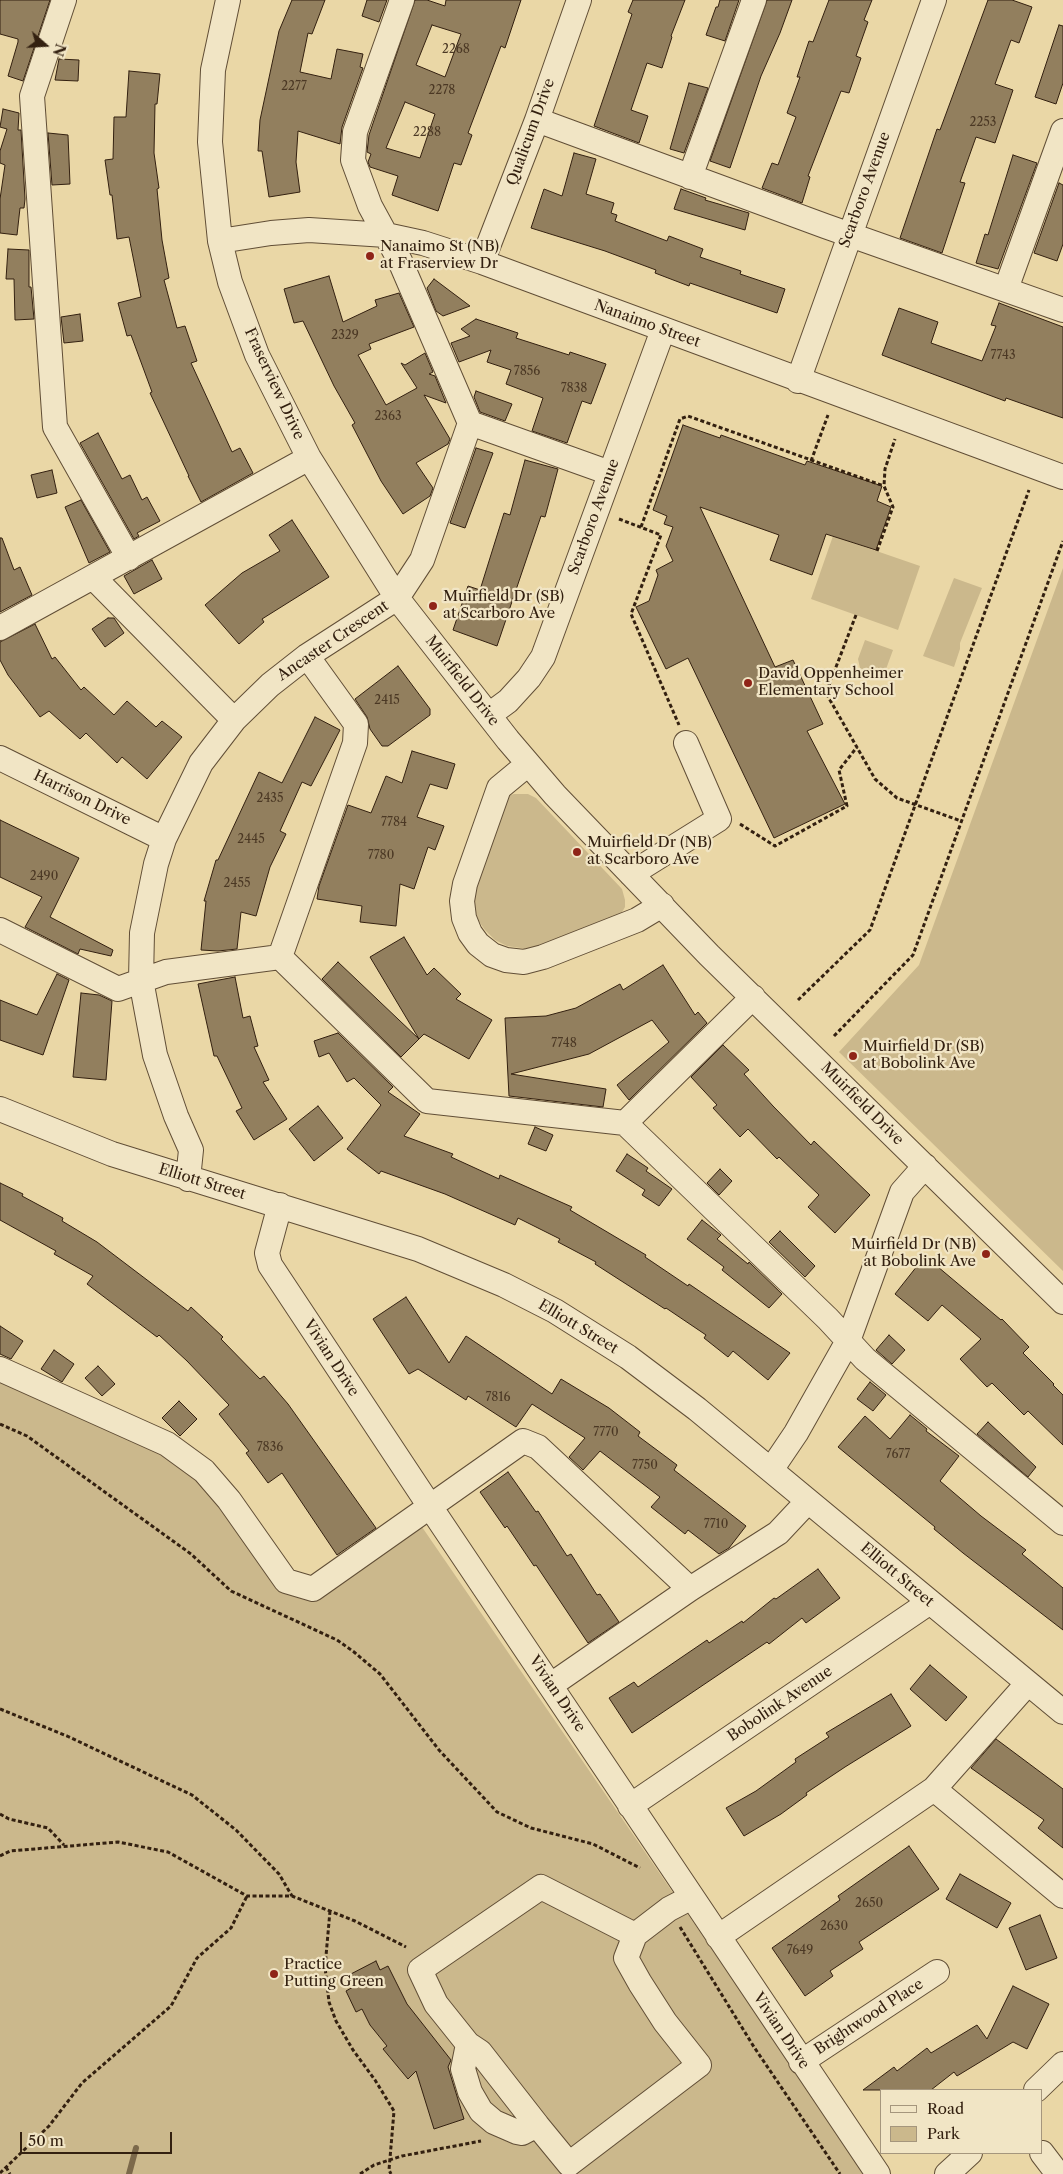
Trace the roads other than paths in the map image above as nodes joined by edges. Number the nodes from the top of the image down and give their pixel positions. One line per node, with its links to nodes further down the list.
1 (64, 0): 22 (street)
2 (228, 0): 12 (street, Fraserview Drive)
3 (402, 0): 11 (street)
4 (579, 0): 7 (street, Qualicum Drive)
5 (754, 0): 9 (street)
6 (934, 0): 10 (street, Scarboro Avenue)
7 (536, 120): 9 (street); 13 (street, Qualicum Drive)
8 (1063, 131): 14 (street)
9 (690, 176): 10 (street)
10 (849, 234): 14 (street); 17 (street, Scarboro Avenue)
11 (386, 235): 12 (street, Nanaimo Street); 13 (street, Nanaimo Street); 18 (street)
12 (220, 241): 19 (street, Fraserview Drive)
13 (482, 262): 16 (street, Nanaimo Street)
14 (1006, 289): 15 (street)
15 (1063, 310)
16 (663, 330): 17 (street, Nanaimo Street); 20 (street, Scarboro Avenue)
17 (798, 380): 21 (street, Nanaimo Street)
18 (470, 423): 20 (street); 24 (street)
19 (309, 458): 22 (street); 24 (street, Fraserview Drive)
20 (610, 473): 27 (street, Scarboro Avenue)
21 (1063, 477)
22 (129, 558): 23 (street)
23 (94, 578): 25 (street); 28 (street)
24 (397, 598): 26 (street, Ancaster Crescent); 27 (street, Muirfield Drive)
25 (0, 628)
26 (308, 656): 28 (street, Ancaster Crescent); 36 (street)
27 (489, 715): 31 (street, Muirfield Drive)
28 (234, 720): 32 (street, Ancaster Crescent)
29 (686, 744): 33 (street)
30 (0, 758): 32 (street, Harrison Drive)
31 (528, 764): 33 (street, Muirfield Drive); 34 (street)
32 (164, 839): 37 (street, Ancaster Crescent)
33 (631, 874): 34 (street, Muirfield Drive)
34 (662, 905): 38 (street, Muirfield Drive)
35 (0, 930): 37 (street)
36 (280, 957): 37 (street); 40 (street)
37 (141, 980): 42 (street, Ancaster Crescent)
38 (753, 997): 40 (street); 41 (street, Muirfield Drive)
39 (0, 1109): 42 (street, Elliott Street)
40 (625, 1123): 45 (street)
41 (925, 1166): 44 (street, Muirfield Drive); 45 (street)
42 (188, 1179): 43 (street, Elliott Street)
43 (280, 1205): 47 (street, Elliott Street); 49 (street, Vivian Drive)
44 (1063, 1302)
45 (848, 1341): 47 (street); 50 (street)
46 (0, 1369): 49 (street)
47 (771, 1470): 48 (street, Elliott Street)
48 (808, 1501): 51 (street); 52 (street, Elliott Street)
49 (431, 1508): 51 (street); 54 (street, Vivian Drive)
50 (1063, 1523)
51 (690, 1589): 54 (street)
52 (930, 1602): 53 (street, Elliott Street); 57 (street, Bobolink Avenue)
53 (1028, 1683): 55 (street, Elliott Street); 56 (street)
54 (551, 1685): 57 (street, Vivian Drive)
55 (1063, 1712)
56 (934, 1789): 58 (street); 61 (street)
57 (630, 1806): 59 (street, Vivian Drive)
58 (1063, 1896)
59 (692, 1898): 60 (street); 61 (street, Vivian Drive)
60 (635, 1935): 63 (street); 67 (street)
61 (718, 1937): 64 (street, Vivian Drive)
62 (937, 1972): 64 (street, Brightwood Place)
63 (468, 2044): 67 (street); 67 (street)
64 (801, 2062): 70 (street, Vivian Drive)
65 (1063, 2064): 66 (street)
66 (1037, 2089)
67 (537, 2125)
68 (969, 2154): 71 (street)
69 (1043, 2154): 72 (street)
70 (878, 2174)
71 (947, 2174)
72 (1058, 2174)

